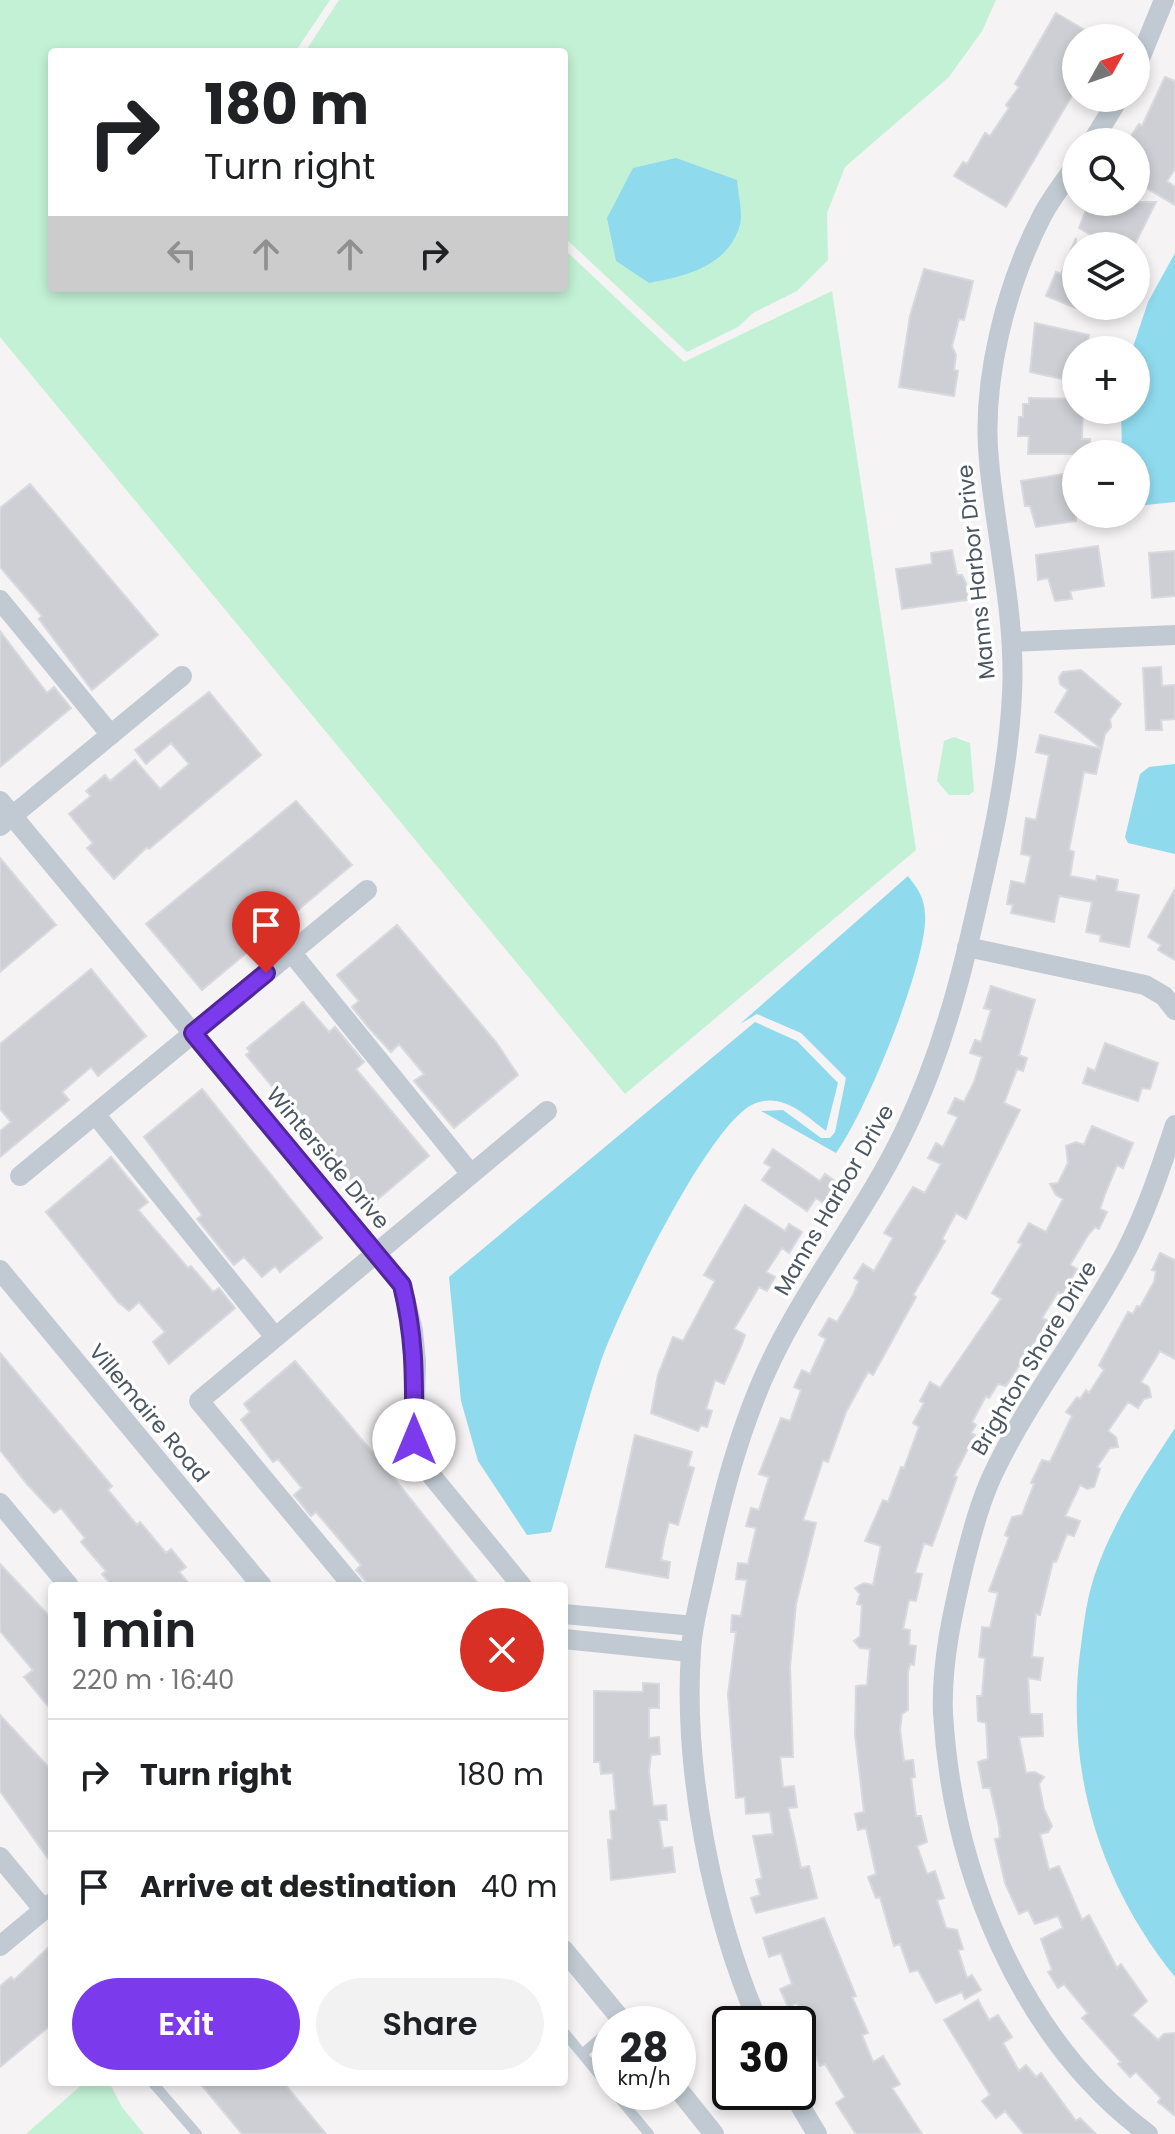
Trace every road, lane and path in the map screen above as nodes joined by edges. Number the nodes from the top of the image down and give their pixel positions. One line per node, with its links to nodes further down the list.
1 (1164, 0): 2 (street)
2 (1150, 34)
3 (1062, 186): 6 (street, Manns Harbor Drive)
4 (0, 600): 8 (street)
5 (1175, 635): 6 (street)
6 (1012, 642): 11 (street, Manns Harbor Drive)
7 (182, 676): 8 (street)
8 (111, 735): 9 (street)
9 (4, 815): 14 (street, Winterside Drive)
10 (367, 890): 12 (street)
11 (967, 947): 13 (street); 29 (street, Manns Harbor Drive)
12 (291, 952): 14 (street); 18 (street)
13 (1175, 1010)
14 (193, 1033): 16 (street); 20 (street, Winterside Drive)
15 (547, 1111): 18 (street)
16 (95, 1114): 19 (street); 22 (street)
17 (1175, 1125): 50 (street, Brighton Shore Drive)
18 (471, 1174): 20 (street)
19 (20, 1176)
20 (376, 1254): 22 (street); 27 (street, Winterside Drive)
21 (0, 1270): 25 (street, Villemaire Road)
22 (275, 1337): 26 (street)
23 (0, 1503): 24 (street)
24 (66, 1582)
25 (259, 1582)
26 (350, 1582)
27 (519, 1582)
28 (568, 1614): 29 (street)
29 (694, 1626): 31 (street, Manns Harbor Drive)
30 (568, 1639): 31 (street)
31 (690, 1652): 37 (street, Manns Harbor Drive)
32 (0, 1857): 33 (street)
33 (48, 1906): 34 (street)
34 (0, 1946)
35 (568, 1955): 36 (street)
36 (605, 2006)
37 (753, 2006)
38 (568, 2037): 40 (lane)
39 (592, 2046): 40 (lane)
40 (582, 2054): 41 (lane)
41 (592, 2066)
42 (155, 2086): 46 (lane)
43 (629, 2110): 47 (lane)
44 (695, 2110): 48 (street)
45 (803, 2110): 49 (street)
46 (197, 2134)
47 (649, 2134)
48 (714, 2134)
49 (817, 2134)
50 (1148, 2134)

